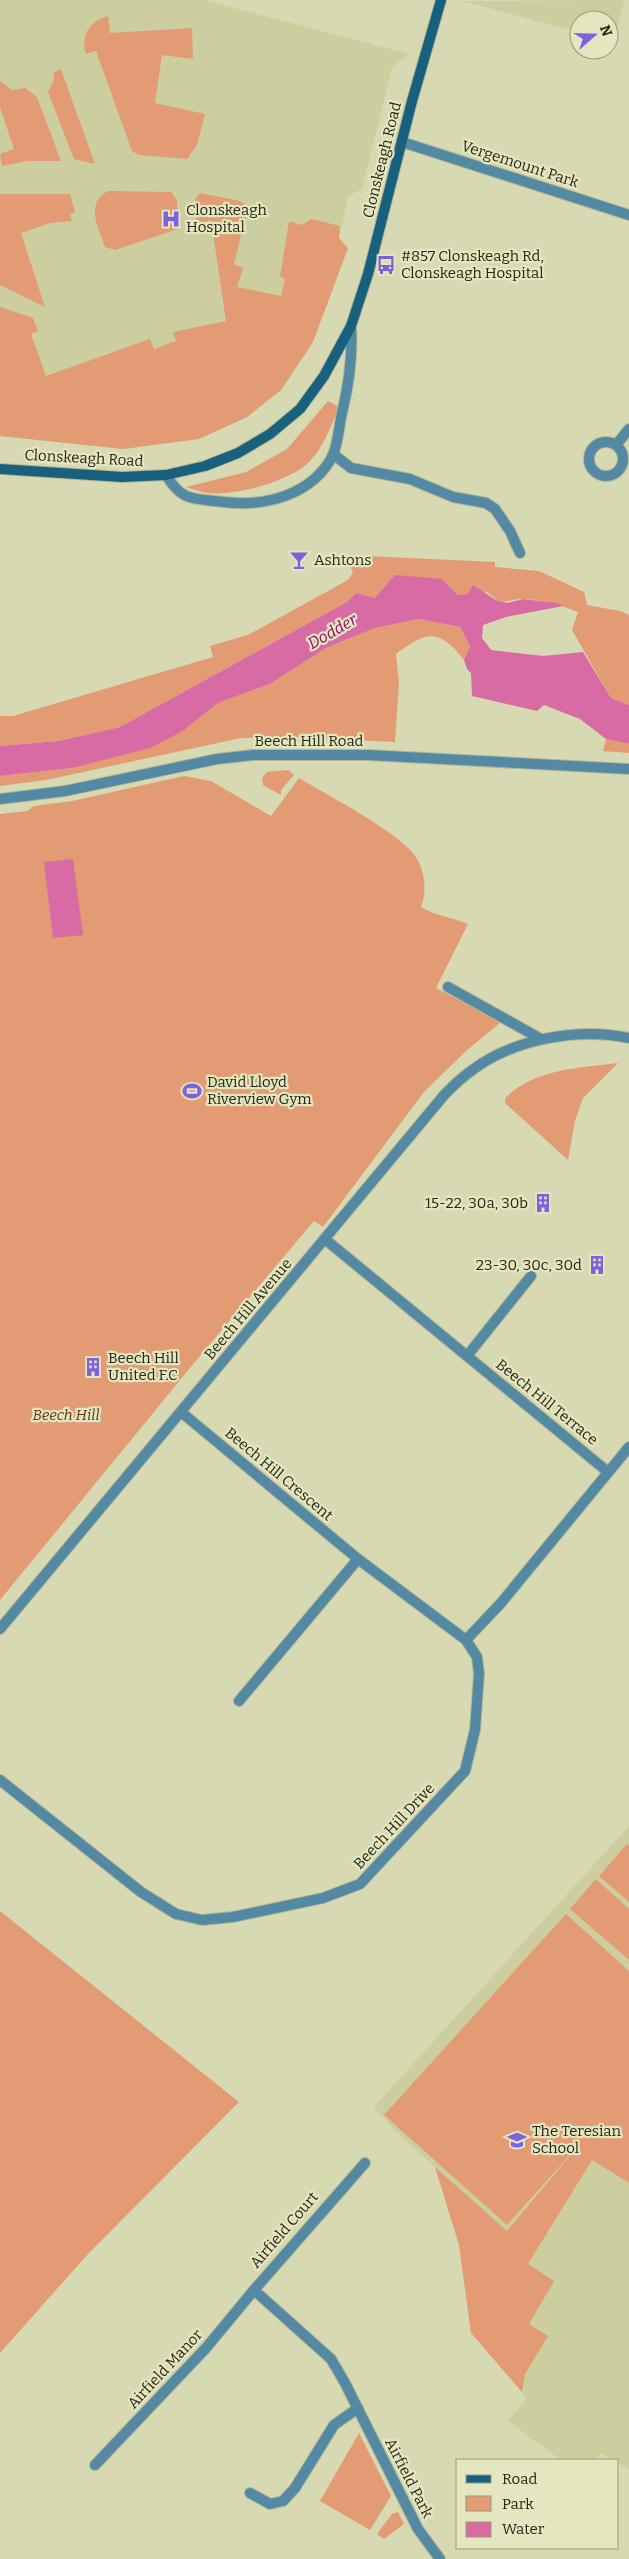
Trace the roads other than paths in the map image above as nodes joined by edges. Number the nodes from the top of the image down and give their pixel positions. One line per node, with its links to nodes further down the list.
1 (442, 0): 2 (main road, Clonskeagh Road)
2 (402, 142): 3 (street, Vergemount Park); 4 (main road, Clonskeagh Road)
3 (629, 215)
4 (351, 326): 7 (street, Clonskeagh Road); 9 (main road, Clonskeagh Road)
5 (629, 429): 6 (street)
6 (616, 445)
7 (333, 454): 9 (street, Clonskeagh Road); 10 (street)
8 (0, 469): 9 (main road, Clonskeagh Road)
9 (166, 475)
10 (520, 553)
11 (626, 769): 12 (street, Beech Hill Road)
12 (0, 799)
13 (448, 987): 15 (street)
14 (629, 1038): 15 (street, Beech Hill Avenue)
15 (542, 1039): 16 (street, Beech Hill Avenue)
16 (326, 1240): 18 (street, Beech Hill Terrace); 19 (street, Beech Hill Avenue)
17 (531, 1276): 18 (street)
18 (467, 1356): 21 (street, Beech Hill Terrace)
19 (181, 1412): 22 (street, Beech Hill Crescent); 23 (street, Beech Hill Avenue)
20 (629, 1447): 21 (street)
21 (608, 1472): 24 (street)
22 (358, 1559): 24 (street, Beech Hill Crescent); 25 (street)
23 (0, 1629)
24 (466, 1640): 26 (street, Beech Hill Drive)
25 (239, 1701)
26 (0, 1780)
27 (365, 2163): 28 (street, Airfield Court)
28 (254, 2290): 29 (street, Airfield Court); 30 (street, Airfield Manor)
29 (358, 2408): 31 (street); 32 (street, Airfield Park)
30 (95, 2465)
31 (250, 2492)
32 (440, 2559)

